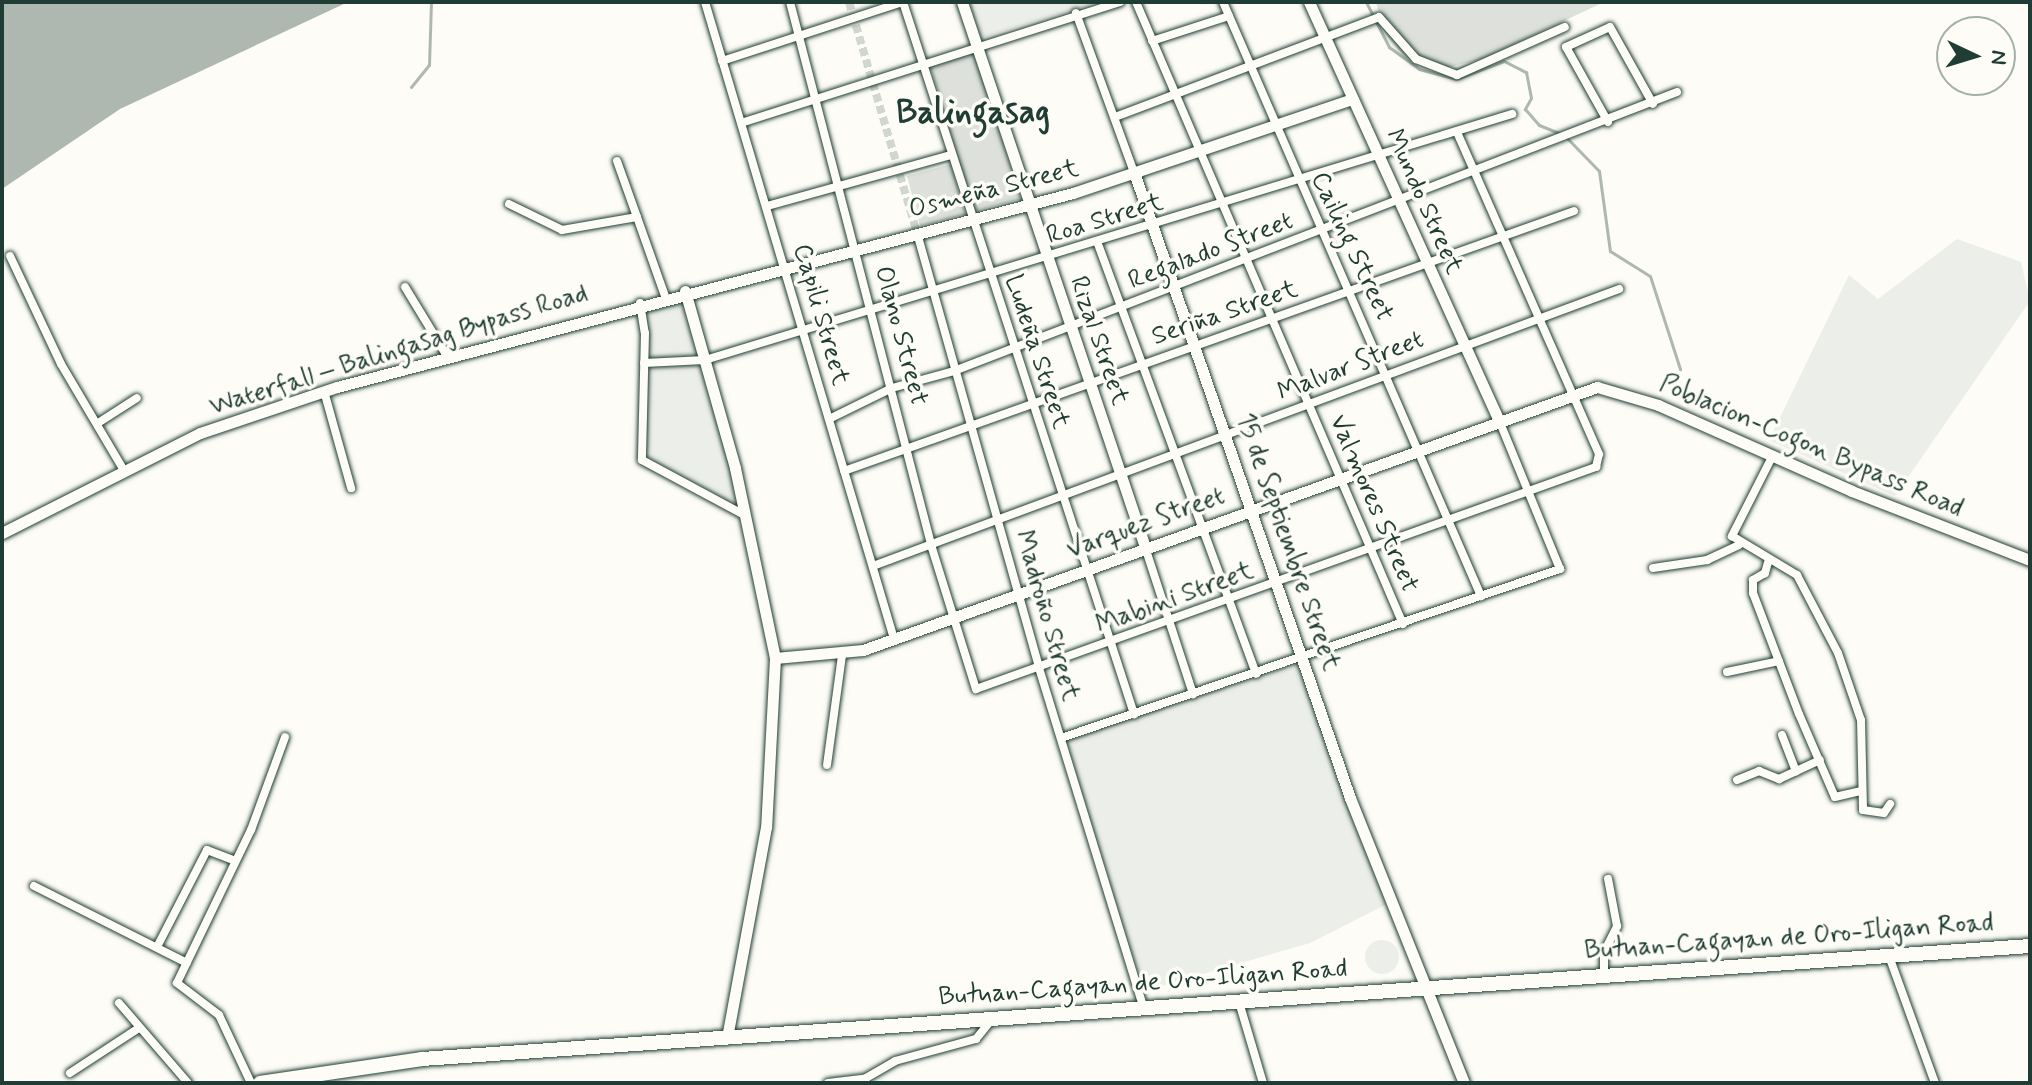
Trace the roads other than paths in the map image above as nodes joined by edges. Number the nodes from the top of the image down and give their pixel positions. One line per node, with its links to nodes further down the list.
1 (705, 2): 16 (street, Capili Street)
2 (790, 2): 12 (street, Olano Street)
3 (903, 2): 12 (street); 18 (street, Ludeña Street)
4 (962, 2): 15 (main road, Rizal Street)
5 (1120, 2): 9 (street)
6 (1136, 2): 14 (street, Valmores Street)
7 (1223, 2): 10 (street, Cailing Street)
8 (1309, 2): 13 (main road, Mundo Street)
9 (1076, 13): 15 (street); 25 (street, 15 de Septiembre Street)
10 (1229, 16): 14 (street); 17 (street, Cailing Street)
11 (1565, 27): 13 (street)
12 (799, 36): 16 (street); 21 (street, Olano Street)
13 (1324, 36): 17 (street); 22 (main road, Mundo Street)
14 (1152, 41): 20 (street, Valmores Street)
15 (976, 44): 18 (street); 40 (main road, Rizal Street)
16 (722, 61): 27 (street, Capili Street)
17 (1248, 63): 20 (street); 28 (street, Cailing Street)
18 (923, 64): 21 (street); 31 (street, Ludeña Street)
19 (1677, 92): 23 (street, Regalado Street)
20 (1175, 93): 25 (street); 30 (street, Valmores Street)
21 (816, 98): 27 (street); 37 (street, Olano Street)
22 (1353, 99): 28 (main road, Osmeña Street); 32 (main road, Mundo Street)
23 (1653, 104): 26 (street, Regalado Street); 26 (street)
24 (1512, 114): 29 (street, Roa Street)
25 (1115, 117): 35 (street, 15 de Septiembre Street)
26 (1608, 122): 34 (street, Regalado Street)
27 (741, 123): 42 (street, Capili Street)
28 (1276, 127): 30 (main road, Osmeña Street); 36 (street, Cailing Street)
29 (1457, 132): 32 (street, Roa Street); 34 (street)
30 (1201, 154): 35 (main road, Osmeña Street); 41 (street, Valmores Street)
31 (951, 155): 37 (street); 45 (street, Ludeña Street)
32 (1378, 155): 36 (street, Roa Street); 38 (main road, Mundo Street)
33 (617, 161): 44 (street)
34 (1473, 172): 38 (street, Regalado Street); 49 (street)
35 (1135, 175): 40 (main road, Osmeña Street); 46 (main road, 15 de Septiembre Street)
36 (1298, 180): 41 (street, Roa Street); 47 (street, Cailing Street)
37 (838, 187): 42 (street); 51 (street, Olano Street)
38 (1398, 200): 47 (street, Regalado Street); 55 (main road, Mundo Street)
39 (509, 204): 44 (street)
40 (1029, 205): 45 (main road, Osmeña Street); 53 (main road, Rizal Street)
41 (1222, 205): 46 (street, Roa Street); 54 (street, Valmores Street)
42 (767, 206): 56 (street, Capili Street)
43 (1574, 211): 49 (street, Seriña Street)
44 (637, 217): 64 (street)
45 (974, 219): 48 (main road, Osmeña Street); 57 (street, Ludeña Street)
46 (1154, 227): 50 (street, Roa Street); 59 (main road, 15 de Septiembre Street)
47 (1321, 231): 54 (street, Regalado Street); 63 (street, Cailing Street)
48 (917, 233): 51 (main road, Osmeña Street); 62 (street, Madroño Street)
49 (1500, 237): 55 (street, Seriña Street); 68 (street)
50 (1098, 244): 53 (street, Roa Street); 66 (street)
51 (856, 247): 56 (main road, Osmeña Street); 67 (street, Olano Street)
52 (10, 256): 90 (street)
53 (1047, 259): 57 (street, Roa Street); 70 (main road, Rizal Street)
54 (1245, 260): 59 (street, Regalado Street); 69 (street, Valmores Street)
55 (1426, 264): 63 (street, Seriña Street); 73 (main road, Mundo Street)
56 (785, 266): 61 (main road, Osmeña Street); 71 (street, Capili Street)
57 (990, 275): 62 (street, Roa Street); 72 (street, Ludeña Street)
58 (405, 287): 75 (street)
59 (1175, 287): 66 (street, Regalado Street); 74 (main road, 15 de Septiembre Street)
60 (1619, 289): 68 (street, Malvar Street)
61 (685, 291): 64 (main road, Osmeña Street); 76 (main road)
62 (932, 291): 67 (street, Roa Street); 79 (street, Madroño Street)
63 (1349, 291): 69 (street, Seriña Street); 80 (street, Cailing Street)
64 (665, 296): 65 (main road, Osmeña Street)
65 (640, 303): 75 (main road, Waterfall ‒ Balingasag Bypass Road); 77 (street)
66 (1123, 307): 70 (street, Regalado Street); 78 (street)
67 (873, 309): 71 (street, Roa Street); 82 (street, Olano Street)
68 (1540, 319): 73 (street, Malvar Street); 84 (street)
69 (1271, 320): 74 (street, Seriña Street); 87 (street, Valmores Street)
70 (1070, 326): 72 (street, Regalado Street); 81 (main road, Rizal Street)
71 (804, 328): 76 (street, Roa Street); 88 (street, Capili Street)
72 (1014, 346): 79 (street, Regalado Street); 86 (street, Ludeña Street)
73 (1464, 346): 80 (street, Malvar Street); 89 (main road, Mundo Street)
74 (1196, 347): 78 (street, Seriña Street); 92 (main road, 15 de Septiembre Street)
75 (447, 356): 83 (main road, Waterfall ‒ Balingasag Bypass Road)
76 (705, 360): 77 (street, Roa Street); 105 (main road)
77 (644, 363): 105 (street)
78 (1144, 364): 81 (street, Seriña Street); 95 (street)
79 (954, 371): 82 (street, Regalado Street); 91 (street, Madroño Street)
80 (1387, 375): 87 (street, Malvar Street); 94 (street, Cailing Street)
81 (1089, 383): 86 (street, Seriña Street); 99 (main road, Rizal Street)
82 (892, 388): 88 (street, Regalado Street); 93 (street, Olano Street)
83 (324, 391): 97 (main road, Waterfall ‒ Balingasag Bypass Road); 101 (street)
84 (1573, 392): 89 (main road, Varquez Street); 96 (main road, Poblacion-Cogon Bypass Road); 102 (street, Mabini Street)
85 (137, 398): 90 (street)
86 (1030, 404): 91 (street, Seriña Street); 103 (street, Ludeña Street)
87 (1307, 404): 92 (street, Malvar Street); 100 (street, Valmores Street)
88 (829, 419): 98 (street, Capili Street)
89 (1499, 420): 94 (main road, Varquez Street); 102 (street)
90 (98, 423): 97 (street)
91 (971, 427): 93 (street, Seriña Street); 107 (street, Madroño Street)
92 (1228, 436): 95 (street, Malvar Street); 104 (main road, 15 de Septiembre Street)
93 (908, 444): 98 (street, Seriña Street); 112 (street, Olano Street)
94 (1421, 448): 100 (main road, Varquez Street); 106 (street, Cailing Street)
95 (1176, 455): 99 (street, Malvar Street); 108 (street)
96 (1772, 457): 110 (street); 115 (main road, Poblacion-Cogon Bypass Road)
97 (123, 469): 109 (main road, Waterfall ‒ Balingasag Bypass Road)
98 (844, 471): 116 (street, Capili Street)
99 (1121, 475): 103 (street, Malvar Street); 111 (main road, Rizal Street)
100 (1340, 476): 104 (main road, Varquez Street); 113 (street, Valmores Street)
101 (351, 488)
102 (1532, 492): 106 (street, Mabini Street); 121 (street)
103 (1063, 497): 107 (street, Malvar Street); 118 (street, Ludeña Street)
104 (1253, 509): 108 (main road, Varquez Street); 119 (main road, 15 de Septiembre Street)
105 (746, 516): 129 (main road)
106 (1451, 522): 113 (street, Mabini Street); 121 (street, Cailing Street)
107 (998, 523): 112 (street, Malvar Street); 120 (street, Madroño Street)
108 (1202, 527): 111 (main road, Varquez Street); 122 (street)
109 (2, 533)
110 (1739, 545): 114 (street); 117 (street)
111 (1145, 547): 118 (main road, Varquez Street); 124 (street, Rizal Street)
112 (932, 548): 116 (street, Malvar Street); 123 (street, Olano Street)
113 (1370, 550): 119 (street, Mabini Street); 125 (street, Valmores Street)
114 (1769, 559): 131 (street); 145 (street)
115 (2030, 560)
116 (873, 566): 126 (street, Capili Street)
117 (1653, 568)
118 (1086, 569): 120 (main road, Varquez Street); 127 (street, Ludeña Street)
119 (1278, 583): 122 (street, Mabini Street); 130 (main road, 15 de Septiembre Street)
120 (1018, 594): 123 (main road, Varquez Street); 132 (street, Madroño Street)
121 (1481, 596): 125 (street)
122 (1230, 601): 124 (street, Mabini Street); 134 (street)
123 (952, 618): 126 (main road, Varquez Street); 135 (street, Olano Street)
124 (1170, 622): 127 (street, Mabini Street); 136 (street, Rizal Street)
125 (1403, 624): 130 (street)
126 (894, 639): 128 (main road, Varquez Street)
127 (1110, 643): 132 (street, Mabini Street); 137 (street, Ludeña Street)
128 (842, 655): 129 (main road, Varquez Street); 142 (street)
129 (775, 658): 161 (main road)
130 (1305, 658): 134 (street); 155 (main road, 15 de Septiembre Street)
131 (1779, 661): 133 (street); 141 (street)
132 (1039, 668): 135 (street, Mabini Street); 140 (street, Madroño Street)
133 (1727, 672)
134 (1256, 674): 136 (street)
135 (969, 682)
136 (1193, 694): 137 (street)
137 (1134, 714): 140 (street)
138 (1782, 735): 143 (street)
139 (285, 737): 147 (street)
140 (1061, 738): 158 (street, Madroño Street)
141 (1820, 760): 143 (street); 145 (street)
142 (827, 765)
143 (1796, 771): 144 (street)
144 (1737, 780)
145 (1861, 791): 146 (street)
146 (1890, 804)
147 (235, 861): 151 (street); 153 (street)
148 (1608, 879): 154 (street)
149 (34, 886): 151 (street)
150 (2030, 946): 152 (highway, Butuan-Cagayan de Oro-Iligan Road)
151 (157, 947): 153 (street)
152 (1889, 956): 154 (highway, Butuan-Cagayan de Oro-Iligan Road); 169 (street)
153 (187, 963): 164 (street)
154 (1604, 975): 155 (highway, Butuan-Cagayan de Oro-Iligan Road)
155 (1426, 988): 156 (highway, Butuan-Cagayan de Oro-Iligan Road); 168 (main road, 15 de Septiembre Street)
156 (1239, 1002): 158 (highway, Butuan-Cagayan de Oro-Iligan Road); 167 (street)
157 (119, 1003): 160 (street)
158 (1144, 1009): 159 (highway, Butuan-Cagayan de Oro-Iligan Road)
159 (992, 1019): 161 (highway, Butuan-Cagayan de Oro-Iligan Road); 166 (street)
160 (139, 1028): 162 (street); 163 (street)
161 (727, 1038): 165 (highway, Butuan-Cagayan de Oro-Iligan Road)
162 (70, 1073)
163 (188, 1083)
164 (251, 1083)
165 (260, 1083)
166 (828, 1083)
167 (1263, 1083)
168 (1464, 1083)
169 (1935, 1083)

